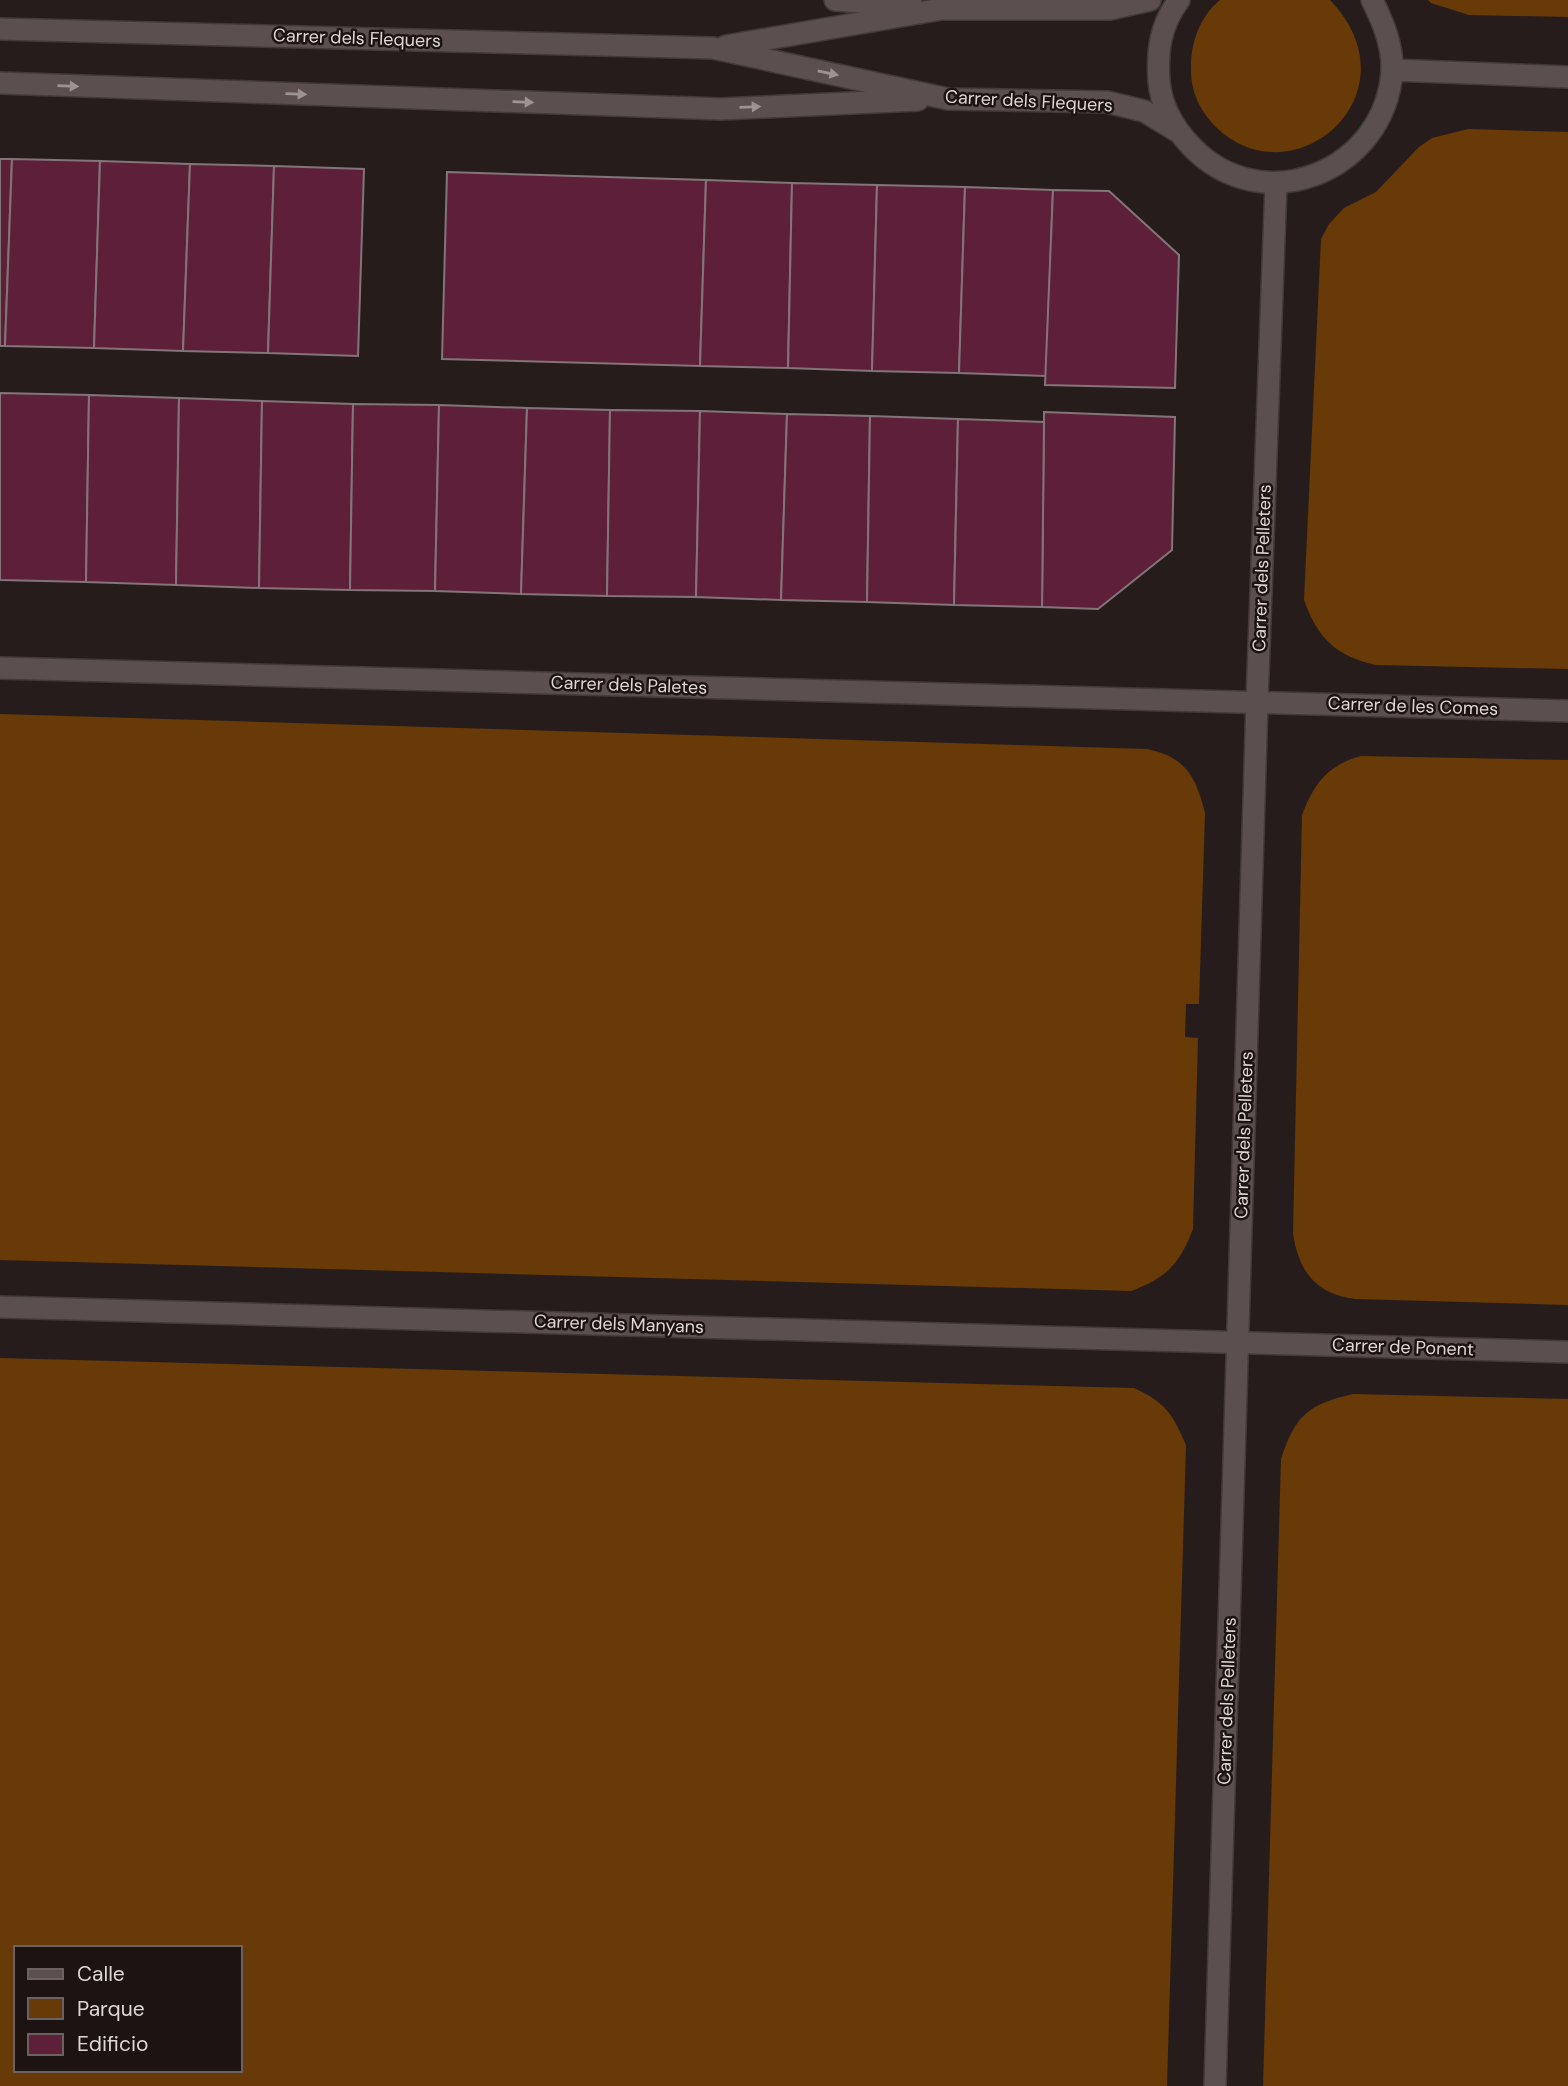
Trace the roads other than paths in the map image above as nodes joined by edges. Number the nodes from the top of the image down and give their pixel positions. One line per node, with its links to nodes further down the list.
1 (835, 0): 5 (street)
2 (1150, 0): 5 (street, Carrer dels Flequers)
3 (1179, 0): 12 (street)
4 (1372, 0): 8 (street)
5 (942, 9): 7 (street, Carrer dels Flequers)
6 (0, 29): 7 (street, Carrer dels Flequers)
7 (713, 48): 11 (street, Carrer dels Flequers, one-way to 11)
8 (1392, 70): 9 (street); 13 (street)
9 (1568, 77)
10 (0, 83): 11 (street, one-way to 11)
11 (948, 99): 12 (street, Carrer dels Flequers)
12 (1177, 131): 13 (street)
13 (1276, 183): 15 (street, Carrer dels Pelleters)
14 (0, 668): 15 (street, Carrer dels Paletes)
15 (1257, 701): 16 (street, Carrer de les Comes); 18 (street, Carrer dels Pelleters)
16 (1568, 711)
17 (0, 1307): 18 (street, Carrer dels Manyans)
18 (1238, 1341): 19 (street, Carrer de Ponent); 20 (street, Carrer dels Pelleters)
19 (1568, 1352)
20 (1214, 2086)

